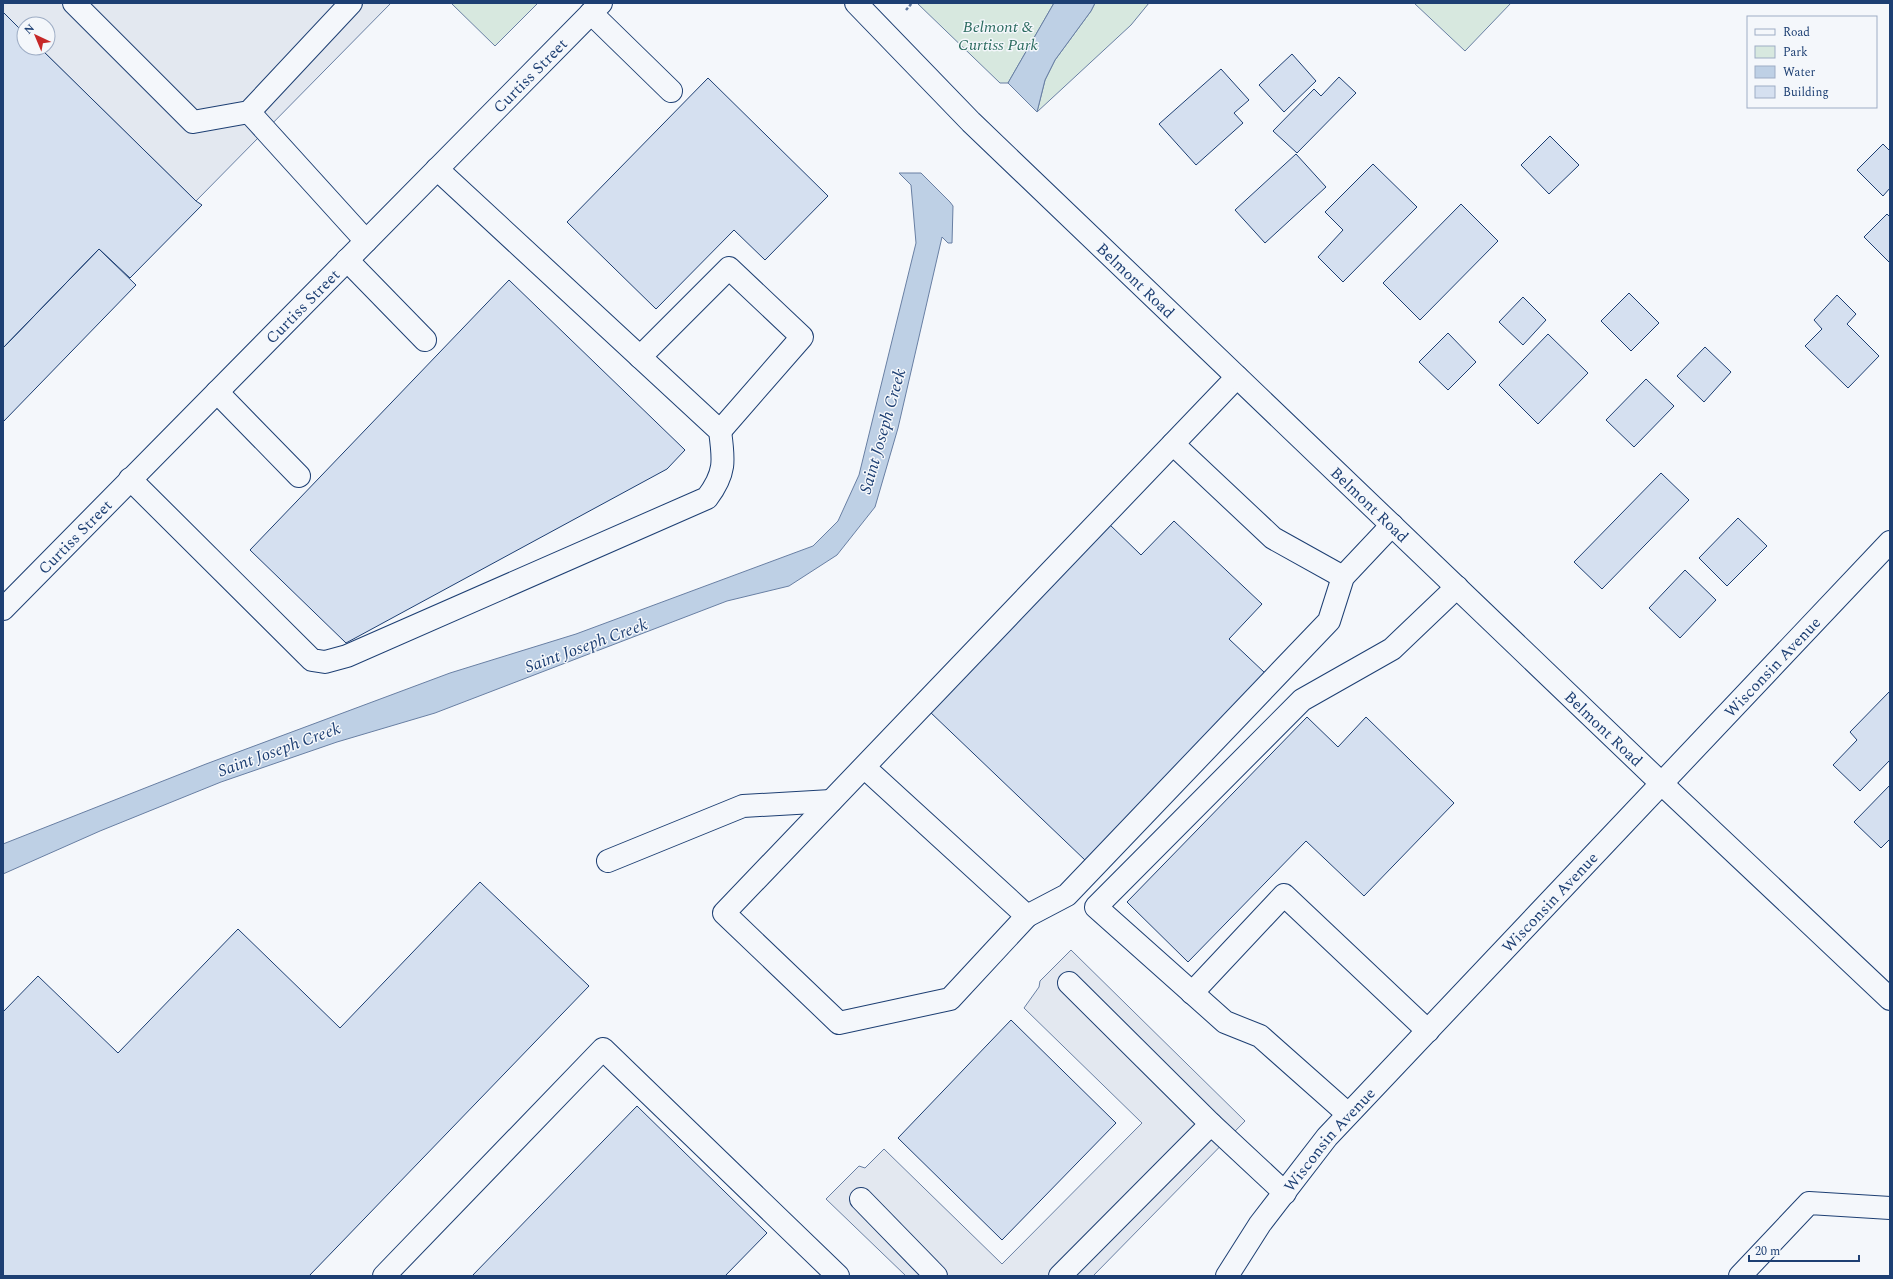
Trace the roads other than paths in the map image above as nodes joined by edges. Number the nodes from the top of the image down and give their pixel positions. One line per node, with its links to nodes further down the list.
1 (74, 3): 6 (street)
2 (351, 3): 6 (street)
3 (856, 3): 12 (street, Belmont Road)
4 (596, 8): 5 (street); 7 (street, Curtiss Street)
5 (671, 91)
6 (250, 112): 8 (street)
7 (437, 170): 8 (street, Curtiss Street); 11 (street)
8 (366, 241): 9 (street, Curtiss Street)
9 (348, 260): 10 (street); 13 (street, Curtiss Street)
10 (426, 340)
11 (640, 357): 14 (street); 14 (street)
12 (1237, 377): 15 (street); 18 (street, Belmont Road)
13 (217, 392): 16 (street); 17 (street, Curtiss Street)
14 (720, 430): 17 (street)
15 (1173, 444): 20 (street); 23 (street)
16 (299, 476)
17 (130, 479): 22 (street, Curtiss Street)
18 (1392, 525): 20 (street); 21 (street, Belmont Road)
19 (1890, 542): 24 (street, Wisconsin Avenue)
20 (1342, 577): 27 (street)
21 (1457, 587): 24 (street, Belmont Road); 29 (street)
22 (3, 609)
23 (864, 766): 25 (street); 27 (street)
24 (1661, 783): 30 (street, Belmont Road); 31 (street, Wisconsin Avenue)
25 (831, 801): 26 (street); 27 (street)
26 (608, 861)
27 (1027, 916)
28 (1069, 984): 33 (street)
29 (1192, 993): 31 (street); 32 (street)
30 (1890, 999)
31 (1428, 1030): 32 (street, Wisconsin Avenue)
32 (1348, 1114): 34 (street, Wisconsin Avenue)
33 (1211, 1124): 34 (street); 40 (street)
34 (1285, 1193): 41 (street, Wisconsin Avenue)
35 (861, 1199): 39 (street)
36 (1890, 1208): 42 (street)
37 (384, 1276): 38 (street)
38 (838, 1276)
39 (936, 1276)
40 (1060, 1276)
41 (1226, 1276)
42 (1740, 1276)

